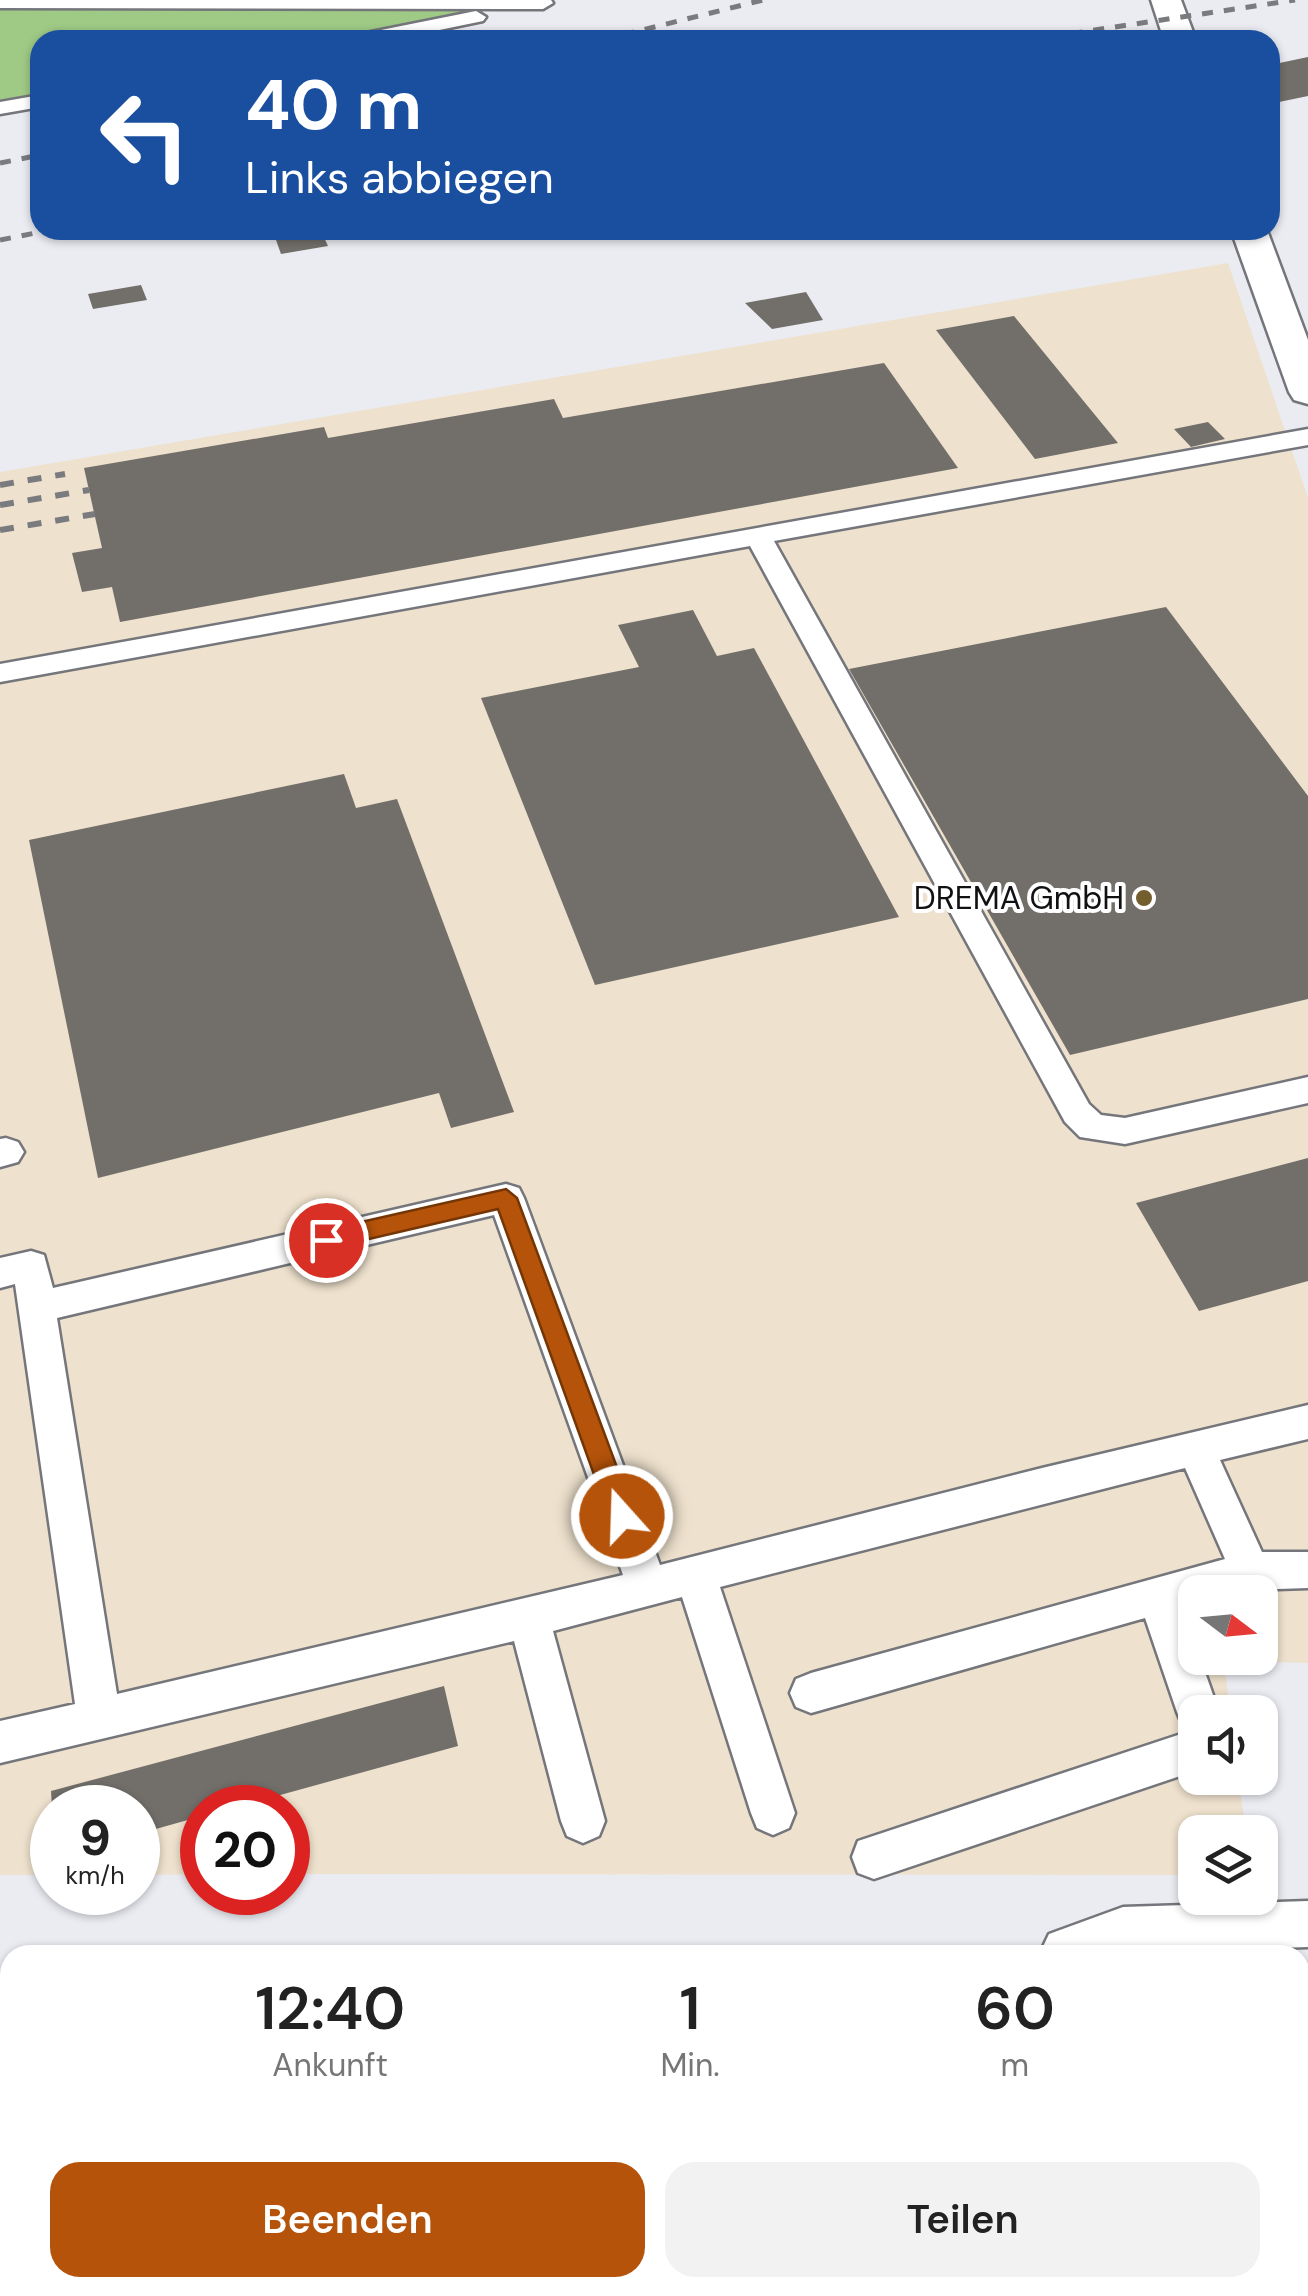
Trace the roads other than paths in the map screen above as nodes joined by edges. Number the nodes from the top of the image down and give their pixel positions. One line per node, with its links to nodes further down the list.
1 (1166, 0): 5 (street)
2 (0, 2): 3 (lane)
3 (549, 2): 4 (lane)
4 (410, 30)
5 (1176, 30)
6 (30, 102): 7 (lane)
7 (0, 108)
8 (1253, 240): 9 (street)
9 (1308, 392)
10 (1308, 437): 11 (lane)
11 (758, 536): 12 (lane); 13 (lane)
12 (0, 673)
13 (1308, 1090)
14 (0, 1273): 15 (lane)
15 (38, 1307): 21 (lane); 26 (lane)
16 (1308, 1422): 17 (lane)
17 (1196, 1449): 18 (lane); 20 (lane)
18 (1250, 1570): 19 (lane); 22 (lane)
19 (1308, 1570)
20 (696, 1576): 21 (lane); 29 (lane)
21 (648, 1588): 23 (lane)
22 (1158, 1596): 24 (lane); 25 (lane)
23 (529, 1618): 26 (lane); 30 (lane)
24 (811, 1693)
25 (1192, 1695)
26 (100, 1719): 27 (lane)
27 (0, 1742)
28 (1178, 1756): 31 (lane)
29 (773, 1812)
30 (583, 1821)
31 (874, 1857)
32 (1308, 1924): 33 (lane)
33 (1080, 1945)

